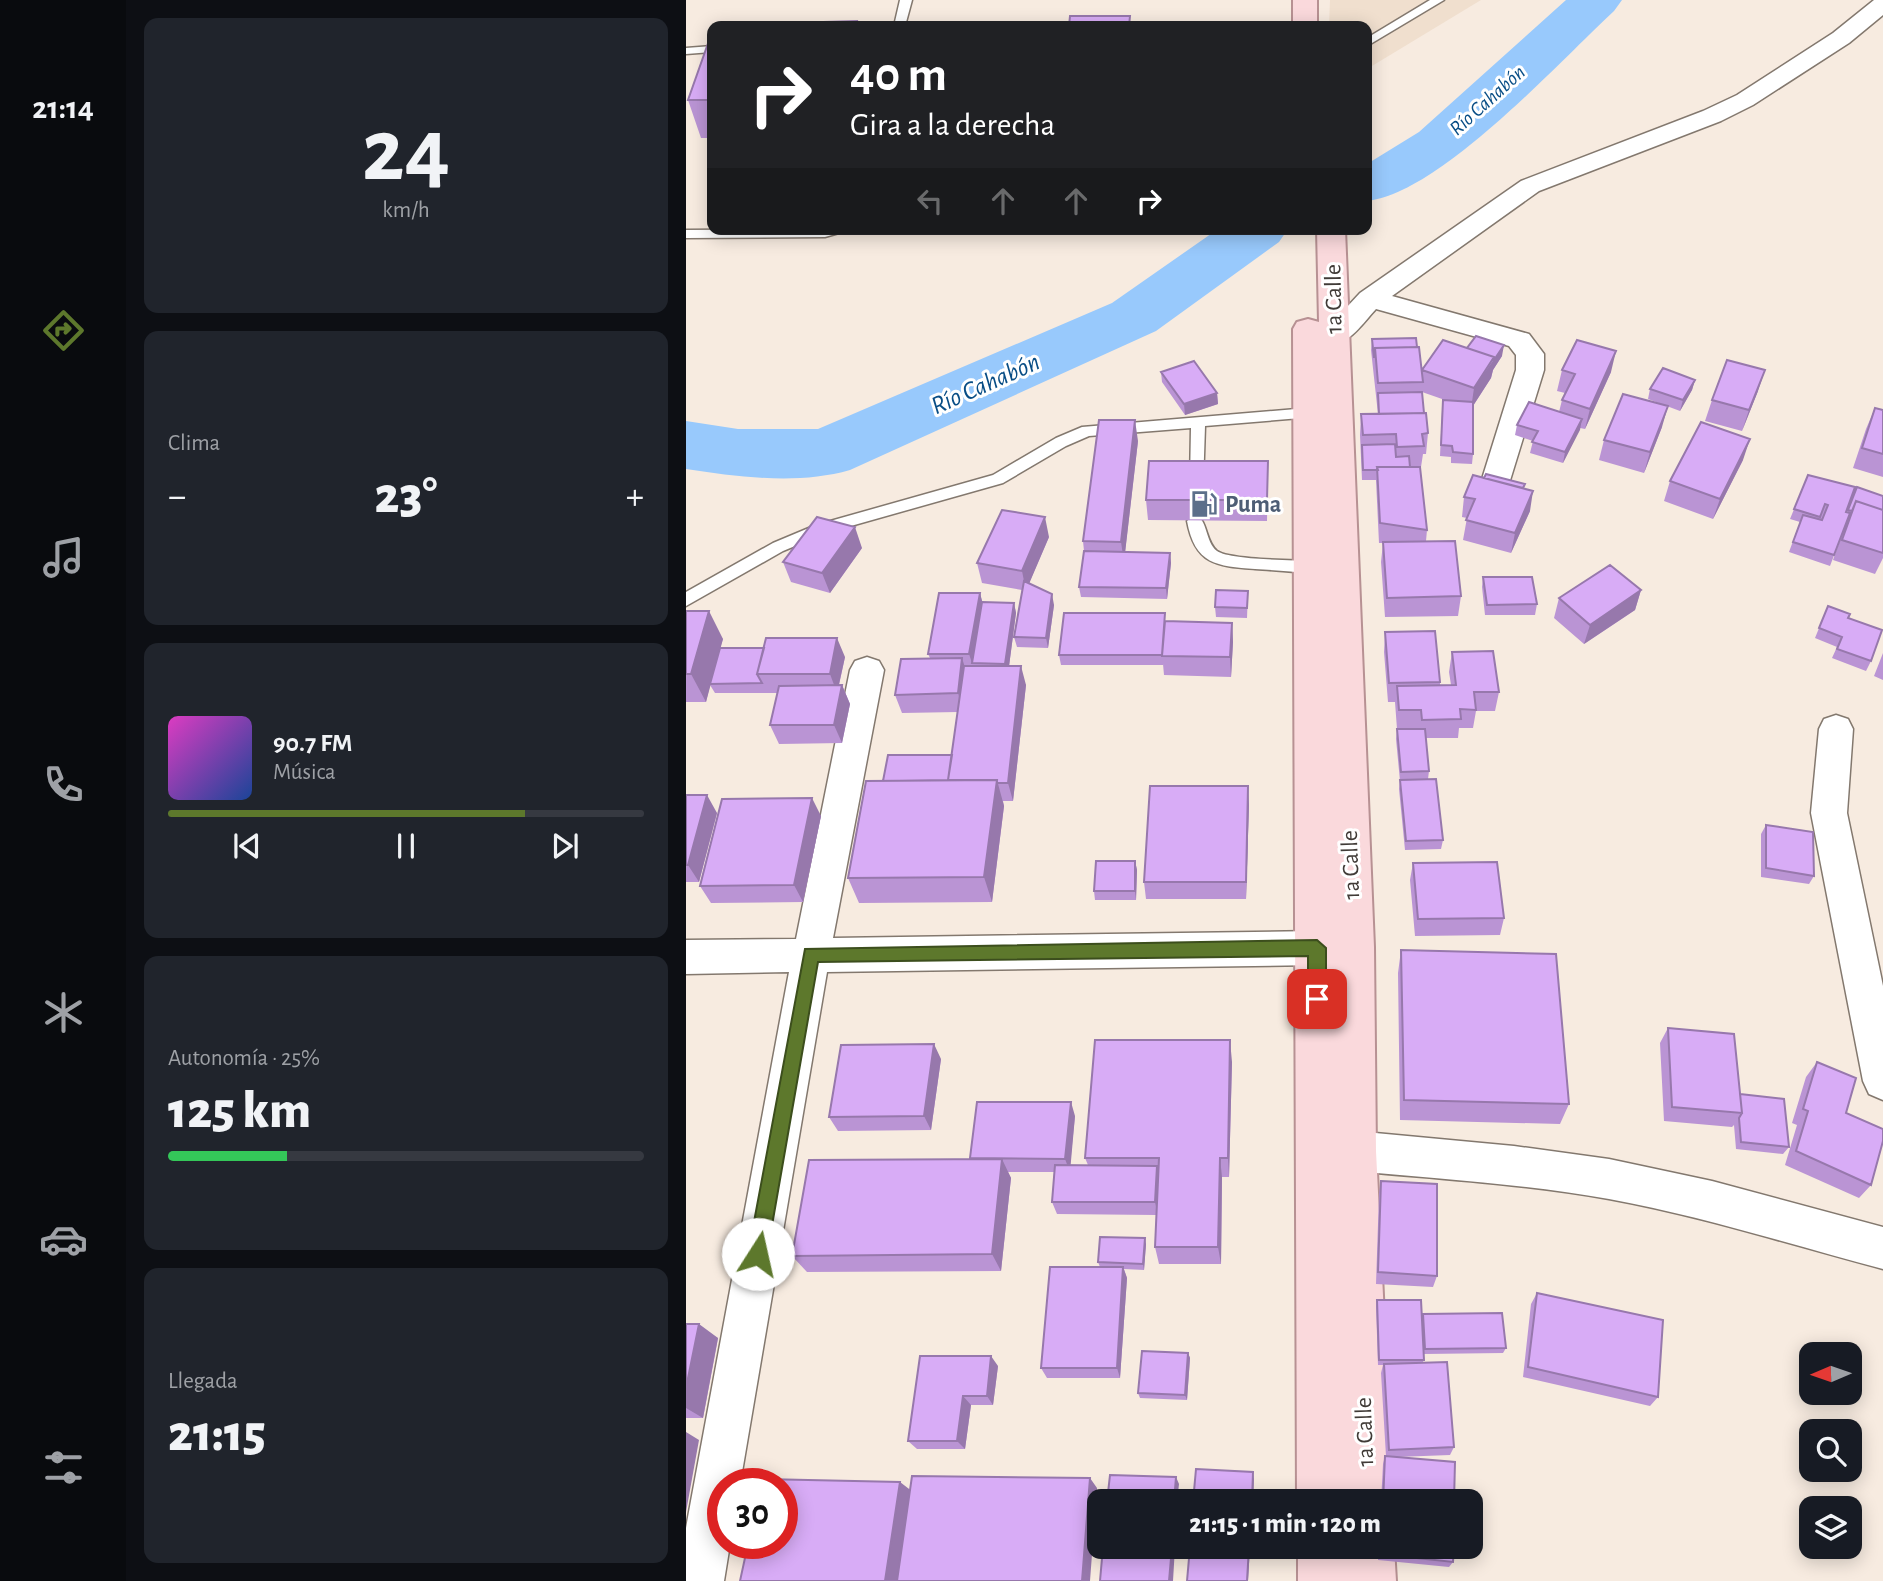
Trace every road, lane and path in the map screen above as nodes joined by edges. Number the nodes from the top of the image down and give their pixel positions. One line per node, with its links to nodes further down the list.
1 (906, 0): 8 (lane)
2 (1305, 0): 9 (main road)
3 (1326, 0): 10 (main road)
4 (1409, 0): 7 (lane)
5 (1438, 0): 7 (lane)
6 (1883, 5): 19 (street)
7 (1421, 9): 11 (lane)
8 (901, 21)
9 (1305, 21)
10 (1326, 21)
11 (1372, 40)
12 (707, 49): 13 (lane)
13 (686, 51)
14 (686, 234): 15 (lane)
15 (707, 234)
16 (1308, 235): 18 (main road, 1a Calle)
17 (1329, 235): 18 (main road, 1a Calle)
18 (1320, 271): 20 (main road, 1a Calle); 21 (main road, 1a Calle)
19 (1370, 299): 20 (street); 23 (street)
20 (1334, 337): 34 (main road, 1a Calle)
21 (1308, 413): 22 (lane); 26 (main road, 1a Calle)
22 (1198, 421): 24 (lane); 27 (lane)
23 (1497, 479)
24 (1198, 482)
25 (1195, 521): 26 (lane)
26 (1311, 568): 30 (main road, 1a Calle)
27 (686, 600)
28 (867, 670): 31 (street)
29 (1836, 729): 33 (street)
30 (1317, 948): 31 (street); 36 (main road, 1a Calle)
31 (811, 955): 32 (street); 40 (street)
32 (686, 957)
33 (1883, 1081)
34 (1354, 1152): 35 (street); 37 (main road, 1a Calle)
35 (1883, 1248)
36 (1323, 1489)
37 (1367, 1489)
38 (1324, 1559): 41 (main road)
39 (1369, 1559): 42 (main road)
40 (700, 1581)
41 (1324, 1581)
42 (1370, 1581)

